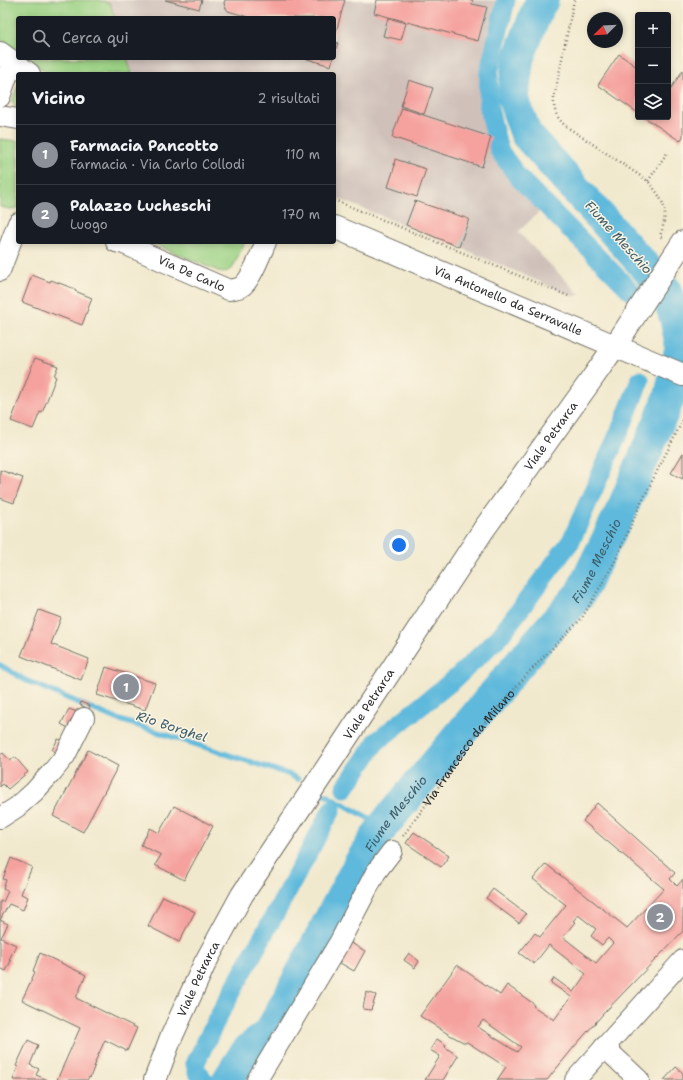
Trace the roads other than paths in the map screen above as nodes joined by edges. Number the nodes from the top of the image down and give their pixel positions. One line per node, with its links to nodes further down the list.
1 (14, 63): 2 (street)
2 (0, 97)
3 (0, 116): 4 (street)
4 (16, 119)
5 (336, 228): 11 (street, Via Antonello da Serravalle)
6 (16, 229): 10 (street)
7 (124, 244): 8 (street, Via De Carlo)
8 (265, 244)
9 (675, 246): 11 (street, Viale Petrarca)
10 (0, 271)
11 (614, 346): 12 (street, Via Antonello da Serravalle); 18 (street, Viale Petrarca)
12 (683, 375)
13 (84, 718): 14 (street)
14 (0, 818)
15 (392, 851): 19 (street)
16 (683, 960): 17 (street)
17 (604, 1047): 20 (street); 21 (street)
18 (155, 1080)
19 (257, 1080)
20 (575, 1080)
21 (639, 1080)

